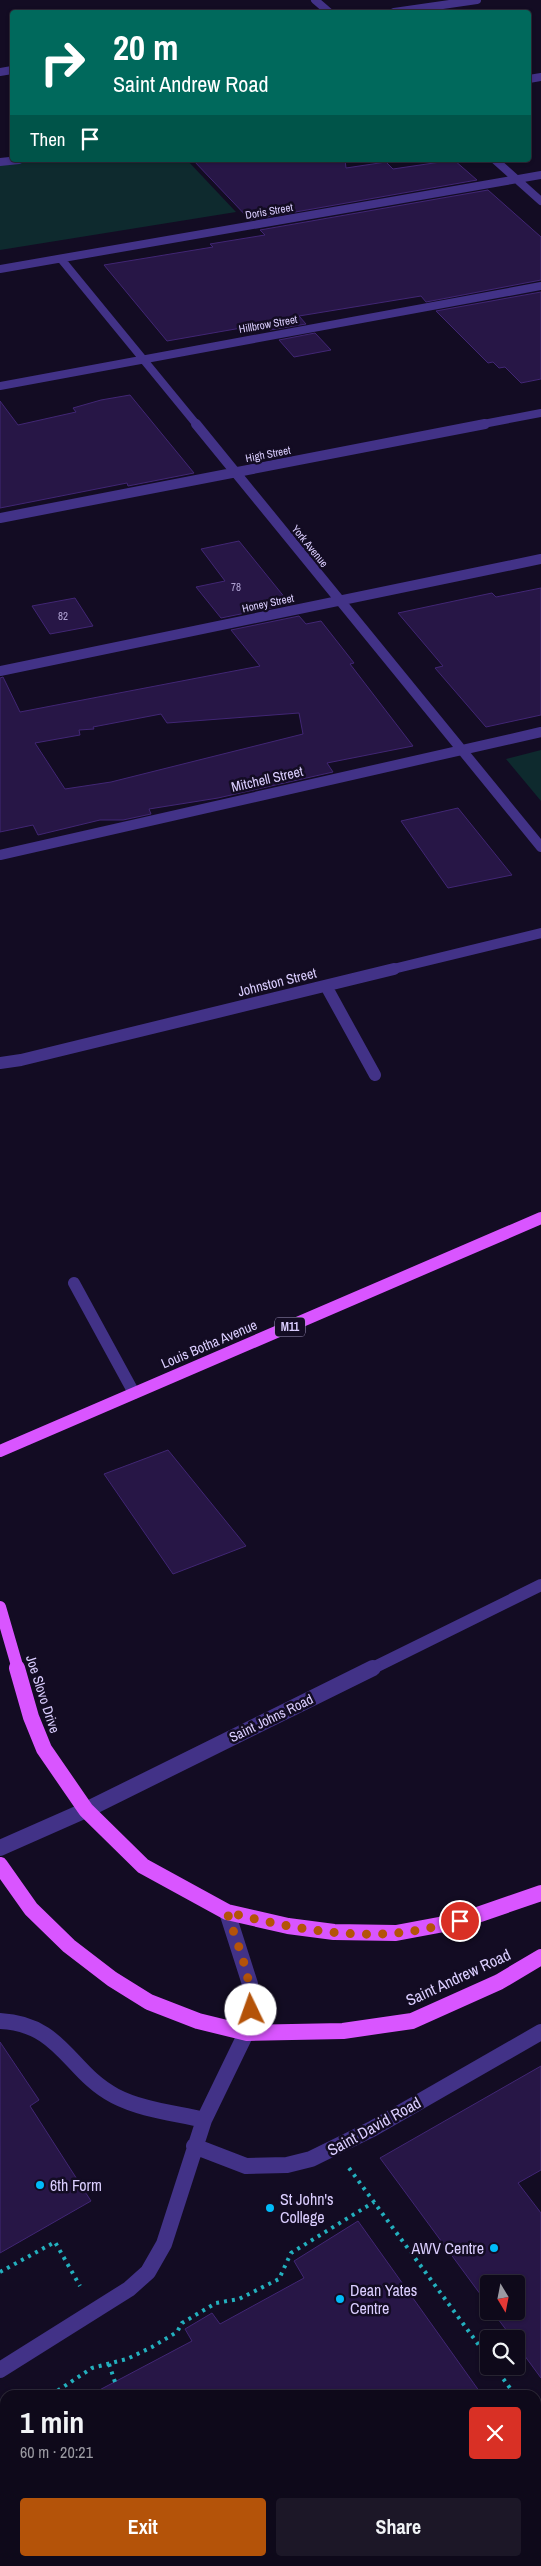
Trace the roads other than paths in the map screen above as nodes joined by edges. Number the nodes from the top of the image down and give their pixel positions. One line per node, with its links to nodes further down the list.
1 (315, 0): 3 (street)
2 (477, 0): 4 (street)
3 (327, 10)
4 (408, 10)
5 (497, 162): 7 (street)
6 (541, 175): 7 (street, Doris Street)
7 (516, 179): 8 (street); 9 (street, Doris Street)
8 (541, 201)
9 (61, 259): 10 (street, Doris Street); 12 (street, York Avenue)
10 (0, 269)
11 (541, 286): 12 (street, Hillbrow Street)
12 (144, 359): 13 (street, Hillbrow Street); 15 (street, York Avenue)
13 (0, 386)
14 (541, 413): 15 (street, High Street)
15 (236, 472): 16 (street, High Street); 18 (street, York Avenue)
16 (0, 518)
17 (541, 559): 18 (street, Honey Street)
18 (339, 602): 19 (street, Honey Street); 21 (street, York Avenue)
19 (0, 671)
20 (541, 732): 21 (street, Mitchell Street)
21 (460, 750): 22 (street, York Avenue); 23 (street, Mitchell Street)
22 (541, 847)
23 (0, 855)
24 (541, 933): 25 (street, Johnston Street)
25 (326, 986): 26 (street, Johnston Street); 27 (street)
26 (0, 1063)
27 (375, 1075)
28 (541, 1218): 30 (main road, Louis Botha Avenue / M11)
29 (74, 1283): 30 (street)
30 (134, 1393): 31 (main road, Louis Botha Avenue / M11)
31 (0, 1451)
32 (541, 1585): 34 (street, Saint Johns Road)
33 (0, 1607): 34 (main road, Joe Slovo Drive)
34 (86, 1810): 35 (street, Saint Johns Road); 38 (main road)
35 (0, 1848)
36 (0, 1865): 42 (main road, Saint Andrew Road)
37 (541, 1893): 38 (main road)
38 (227, 1912): 42 (street)
39 (541, 1957): 42 (main road, Saint Andrew Road)
40 (0, 2021): 43 (street)
41 (541, 2032): 44 (street, Saint David Road)
42 (247, 2033): 43 (street)
43 (204, 2120): 44 (street)
44 (194, 2146): 45 (street)
45 (0, 2370)

